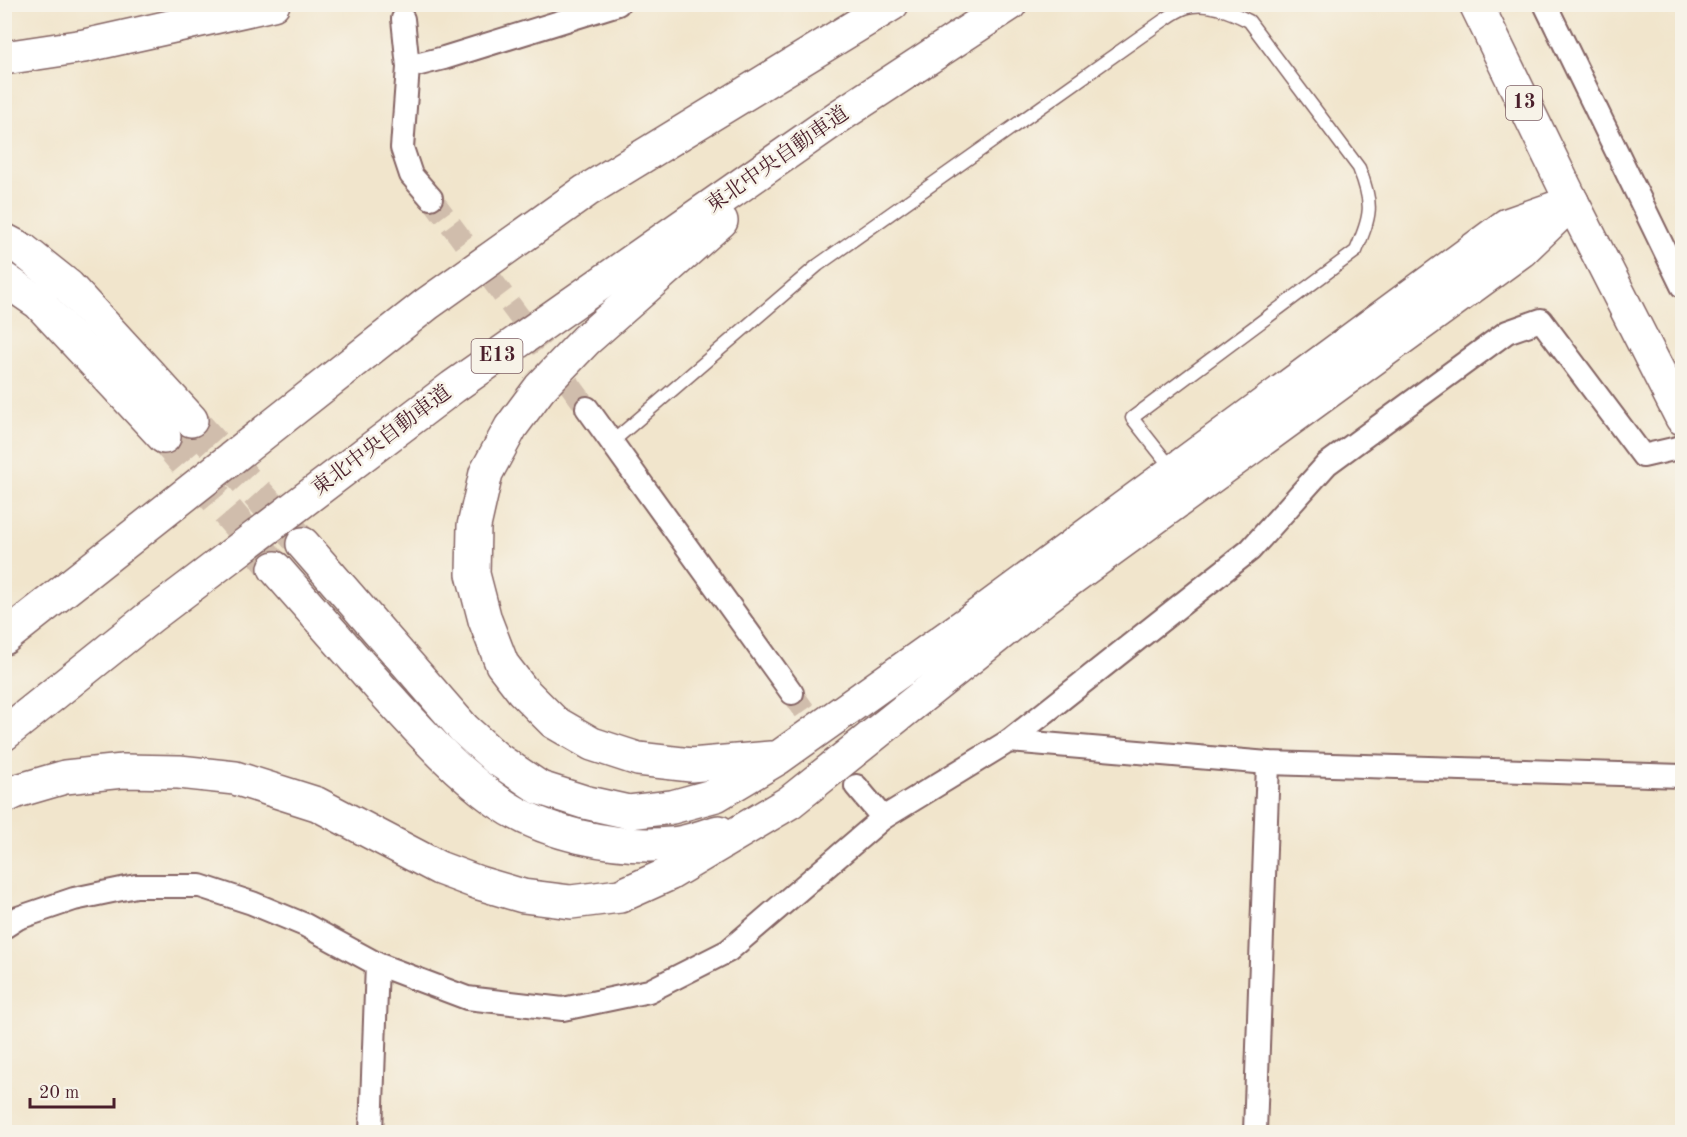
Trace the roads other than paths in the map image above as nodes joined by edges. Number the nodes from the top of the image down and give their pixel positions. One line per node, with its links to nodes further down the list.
1 (273, 4): 8 (main road)
2 (618, 4): 9 (street)
3 (892, 4): 24 (main road)
4 (1010, 4): 10 (main road, 東北中央自動車道 / E13)
5 (1476, 4): 12 (main road, 13)
6 (1545, 4): 15 (street)
7 (403, 19): 9 (street)
8 (4, 58)
9 (408, 67): 11 (street)
10 (841, 115): 29 (main road, 東北中央自動車道 / E13); 31 (main road)
11 (431, 198)
12 (1572, 202): 17 (main road); 22 (main road); 36 (main road)
13 (4, 240): 18 (main road)
14 (4, 279): 19 (main road)
15 (1683, 286)
16 (587, 408): 20 (street)
17 (1683, 418)
18 (191, 420)
19 (164, 437)
20 (612, 442): 22 (lane); 28 (street)
21 (1683, 447): 30 (street)
22 (1174, 471): 31 (main road)
23 (303, 544): 31 (main road)
24 (119, 545): 26 (main road); 27 (main road)
25 (275, 568): 36 (main road)
26 (4, 609)
27 (4, 638)
28 (792, 693)
29 (4, 734)
30 (1009, 741): 32 (street); 37 (street)
31 (778, 758)
32 (1268, 763): 33 (street); 41 (street)
33 (1683, 776)
34 (856, 786): 37 (street)
35 (4, 798): 36 (main road)
36 (790, 802)
37 (883, 818): 39 (street)
38 (4, 927): 39 (street)
39 (377, 964): 40 (street)
40 (371, 1132)
41 (1255, 1132)

